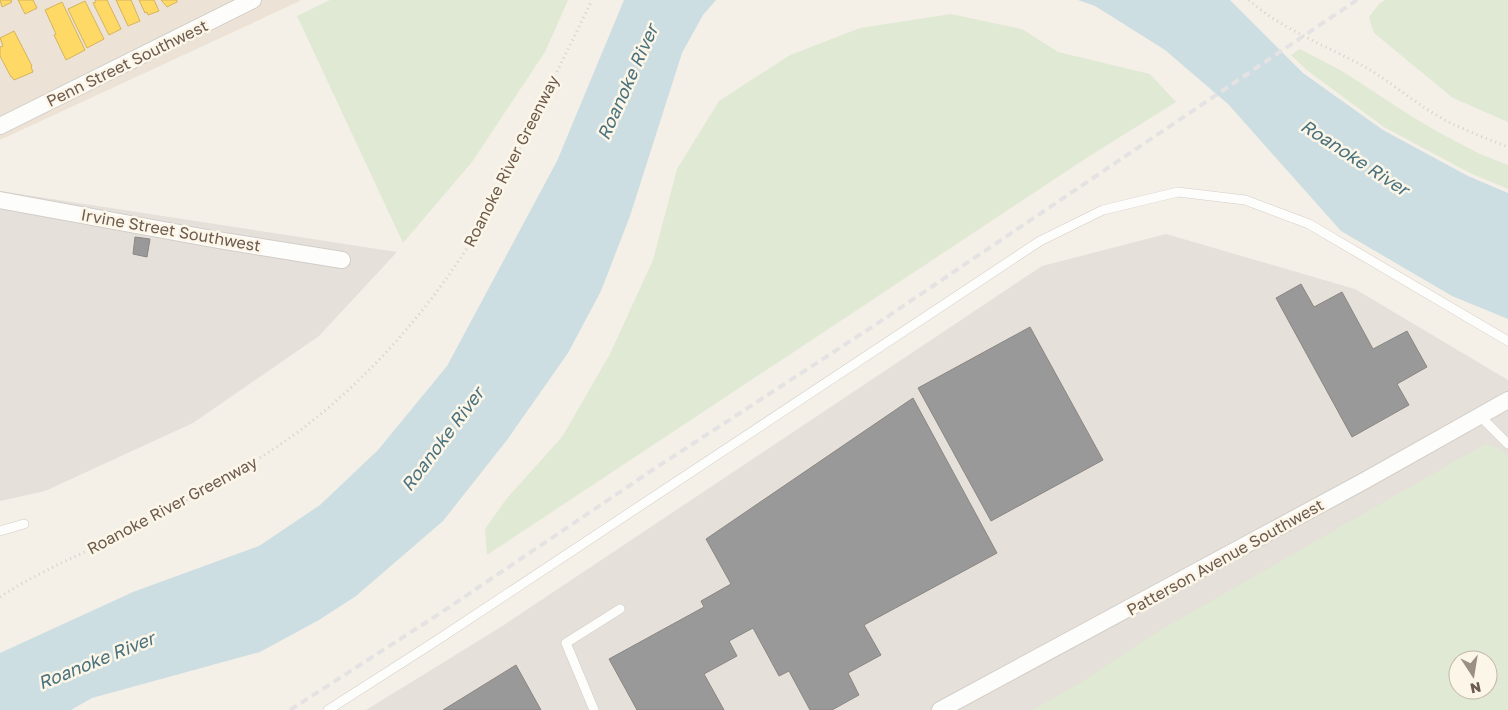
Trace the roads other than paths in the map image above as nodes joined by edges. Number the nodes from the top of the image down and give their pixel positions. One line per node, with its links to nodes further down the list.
1 (253, 0): 2 (street, Penn Street Southwest)
2 (0, 126)
3 (0, 200): 4 (street, Irvine Street Southwest)
4 (342, 260)
5 (1508, 341): 12 (lane)
6 (1508, 400): 7 (street, Patterson Avenue Southwest)
7 (1480, 416): 8 (lane); 14 (street, Patterson Avenue Southwest)
8 (1508, 444)
9 (24, 524): 10 (lane)
10 (0, 531)
11 (620, 609): 13 (lane)
12 (328, 710)
13 (594, 710)
14 (940, 710)

